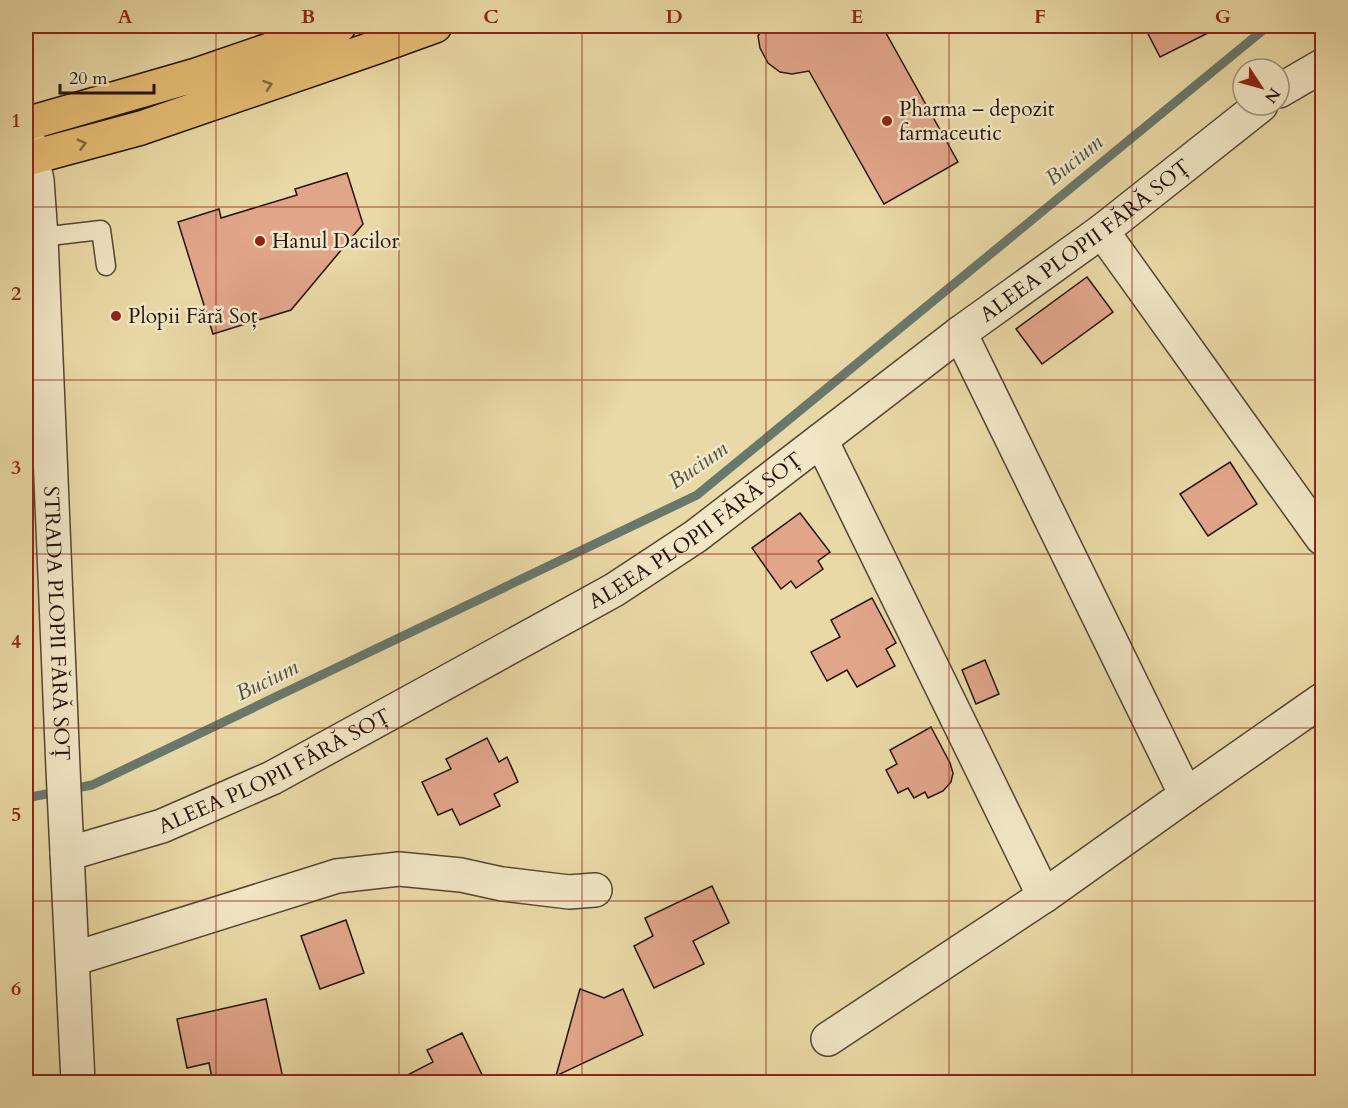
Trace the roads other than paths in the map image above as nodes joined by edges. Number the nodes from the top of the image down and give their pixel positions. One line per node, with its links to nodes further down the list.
1 (339, 26): 6 (main road)
2 (435, 26): 7 (main road, one-way to 2)
3 (1323, 66): 4 (street)
4 (1291, 84)
5 (1246, 117): 8 (street, ALEEA PLOPII FĂRĂ SOȚ)
6 (26, 124)
7 (28, 149): 9 (street, STRADA PLOPII FĂRĂ SOȚ)
8 (1102, 231): 11 (street, ALEEA PLOPII FĂRĂ SOȚ); 13 (street)
9 (41, 237): 10 (lane); 16 (street, STRADA PLOPII FĂRĂ SOȚ)
10 (106, 266)
11 (960, 333): 12 (street, ALEEA PLOPII FĂRĂ SOȚ); 15 (street)
12 (821, 440): 16 (street, ALEEA PLOPII FĂRĂ SOȚ); 18 (street)
13 (1323, 538)
14 (1323, 700): 15 (street)
15 (1186, 795): 18 (street)
16 (67, 854): 19 (street, STRADA PLOPII FĂRĂ SOȚ)
17 (595, 890): 19 (street)
18 (1044, 896): 20 (street)
19 (74, 959): 21 (street, STRADA PLOPII FĂRĂ SOȚ)
20 (828, 1039)
21 (78, 1083)

